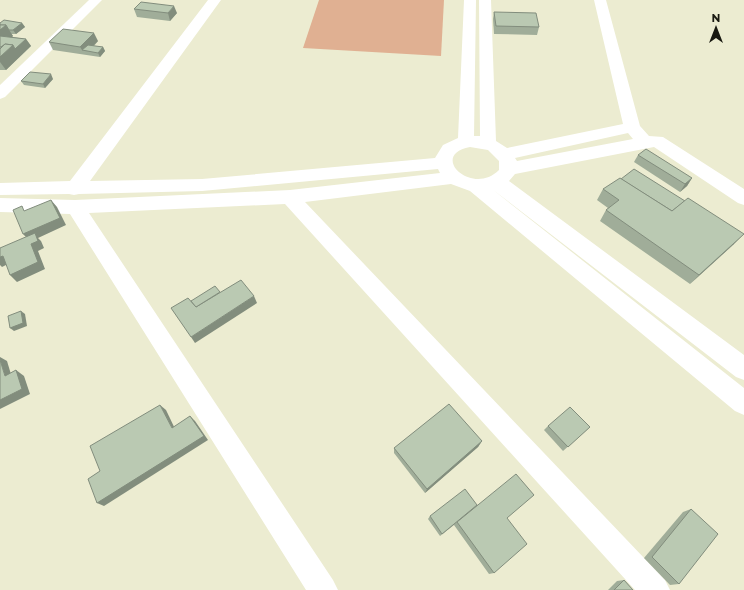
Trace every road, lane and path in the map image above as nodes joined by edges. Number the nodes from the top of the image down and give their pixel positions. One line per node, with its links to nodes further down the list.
1 (96, 0): 6 (street)
2 (215, 0): 16 (street)
3 (470, 0): 8 (street)
4 (485, 0): 10 (street)
5 (600, 0): 7 (street)
6 (0, 94)
7 (632, 127): 9 (street); 11 (street)
8 (466, 141): 10 (street); 12 (street)
9 (645, 142): 11 (street); 17 (street)
10 (488, 143): 11 (street)
11 (503, 169): 13 (street); 19 (street)
12 (448, 170): 13 (street); 15 (street); 16 (street)
13 (475, 185): 20 (street)
14 (0, 189): 16 (street)
15 (290, 197): 16 (street); 22 (street)
16 (75, 198): 18 (street); 21 (street)
17 (744, 198)
18 (0, 205)
19 (744, 369)
20 (744, 403)
21 (323, 590)
22 (655, 590)

